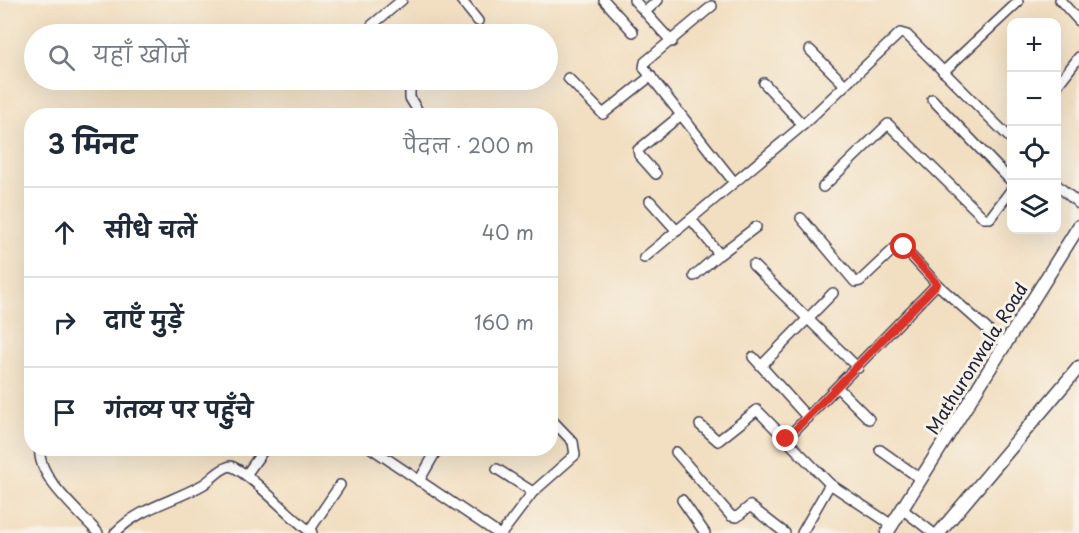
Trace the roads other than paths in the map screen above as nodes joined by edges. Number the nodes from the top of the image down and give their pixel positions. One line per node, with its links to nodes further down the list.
1 (402, 0): 12 (street)
2 (461, 0): 10 (street)
3 (604, 0): 13 (street)
4 (634, 0): 9 (street)
5 (658, 0): 9 (street)
6 (1060, 0): 11 (street)
7 (1018, 2): 17 (street)
8 (712, 6): 14 (street)
9 (645, 12): 14 (street)
10 (478, 21)
11 (1079, 21)
12 (373, 24)
13 (633, 32)
14 (672, 42): 18 (street)
15 (810, 50): 22 (street)
16 (1079, 57): 20 (street)
17 (943, 72): 22 (street); 28 (street)
18 (651, 76): 19 (street); 26 (street)
19 (568, 78)
20 (1061, 80)
21 (764, 83): 27 (street)
22 (844, 84): 27 (street)
23 (410, 90): 25 (street)
24 (932, 99): 30 (street)
25 (416, 108)
26 (681, 115): 29 (street); 31 (street)
27 (802, 125): 31 (street)
28 (1007, 136)
29 (656, 174)
30 (1009, 180)
31 (734, 182): 38 (street)
32 (823, 187): 34 (street)
33 (1061, 188): 36 (street)
34 (1007, 195)
35 (650, 201): 41 (street)
36 (1079, 204)
37 (801, 218): 46 (street)
38 (691, 219): 41 (street); 42 (street)
39 (1079, 226): 49 (street, Mathuronwala Road)
40 (756, 227): 42 (street)
41 (677, 231): 43 (street)
42 (719, 255): 45 (street)
43 (644, 258)
44 (753, 266): 48 (street)
45 (694, 276)
46 (937, 284): 49 (street); 53 (street)
47 (833, 293): 48 (street)
48 (807, 319): 51 (street); 53 (street)
49 (1006, 346): 68 (street, Mathuronwala Road)
50 (753, 357): 51 (street)
51 (761, 366): 55 (street)
52 (1079, 367): 85 (street)
53 (858, 368): 54 (street)
54 (838, 388): 55 (street); 56 (street)
55 (808, 418): 59 (street)
56 (869, 420)
57 (700, 425): 59 (street)
58 (558, 426): 72 (street)
59 (786, 439): 70 (street)
60 (880, 450): 68 (street)
61 (676, 452): 82 (street)
62 (39, 456): 77 (street)
63 (259, 456): 67 (street)
64 (382, 456): 69 (street)
65 (433, 456): 69 (street)
66 (497, 469): 72 (street)
67 (246, 475): 76 (street); 78 (street)
68 (921, 479): 74 (street, Mathuronwala Road)
69 (419, 481): 79 (street)
70 (830, 484): 75 (street); 83 (street)
71 (340, 485): 76 (street)
72 (533, 492): 80 (street)
73 (682, 500): 81 (street)
74 (902, 509): 75 (street, Mathuronwala Road); 84 (street)
75 (889, 529)
76 (310, 532)
77 (98, 533)
78 (115, 533)
79 (497, 533)
80 (502, 533)
81 (705, 533)
82 (785, 533)
83 (802, 533)
84 (933, 533)
85 (939, 533)

